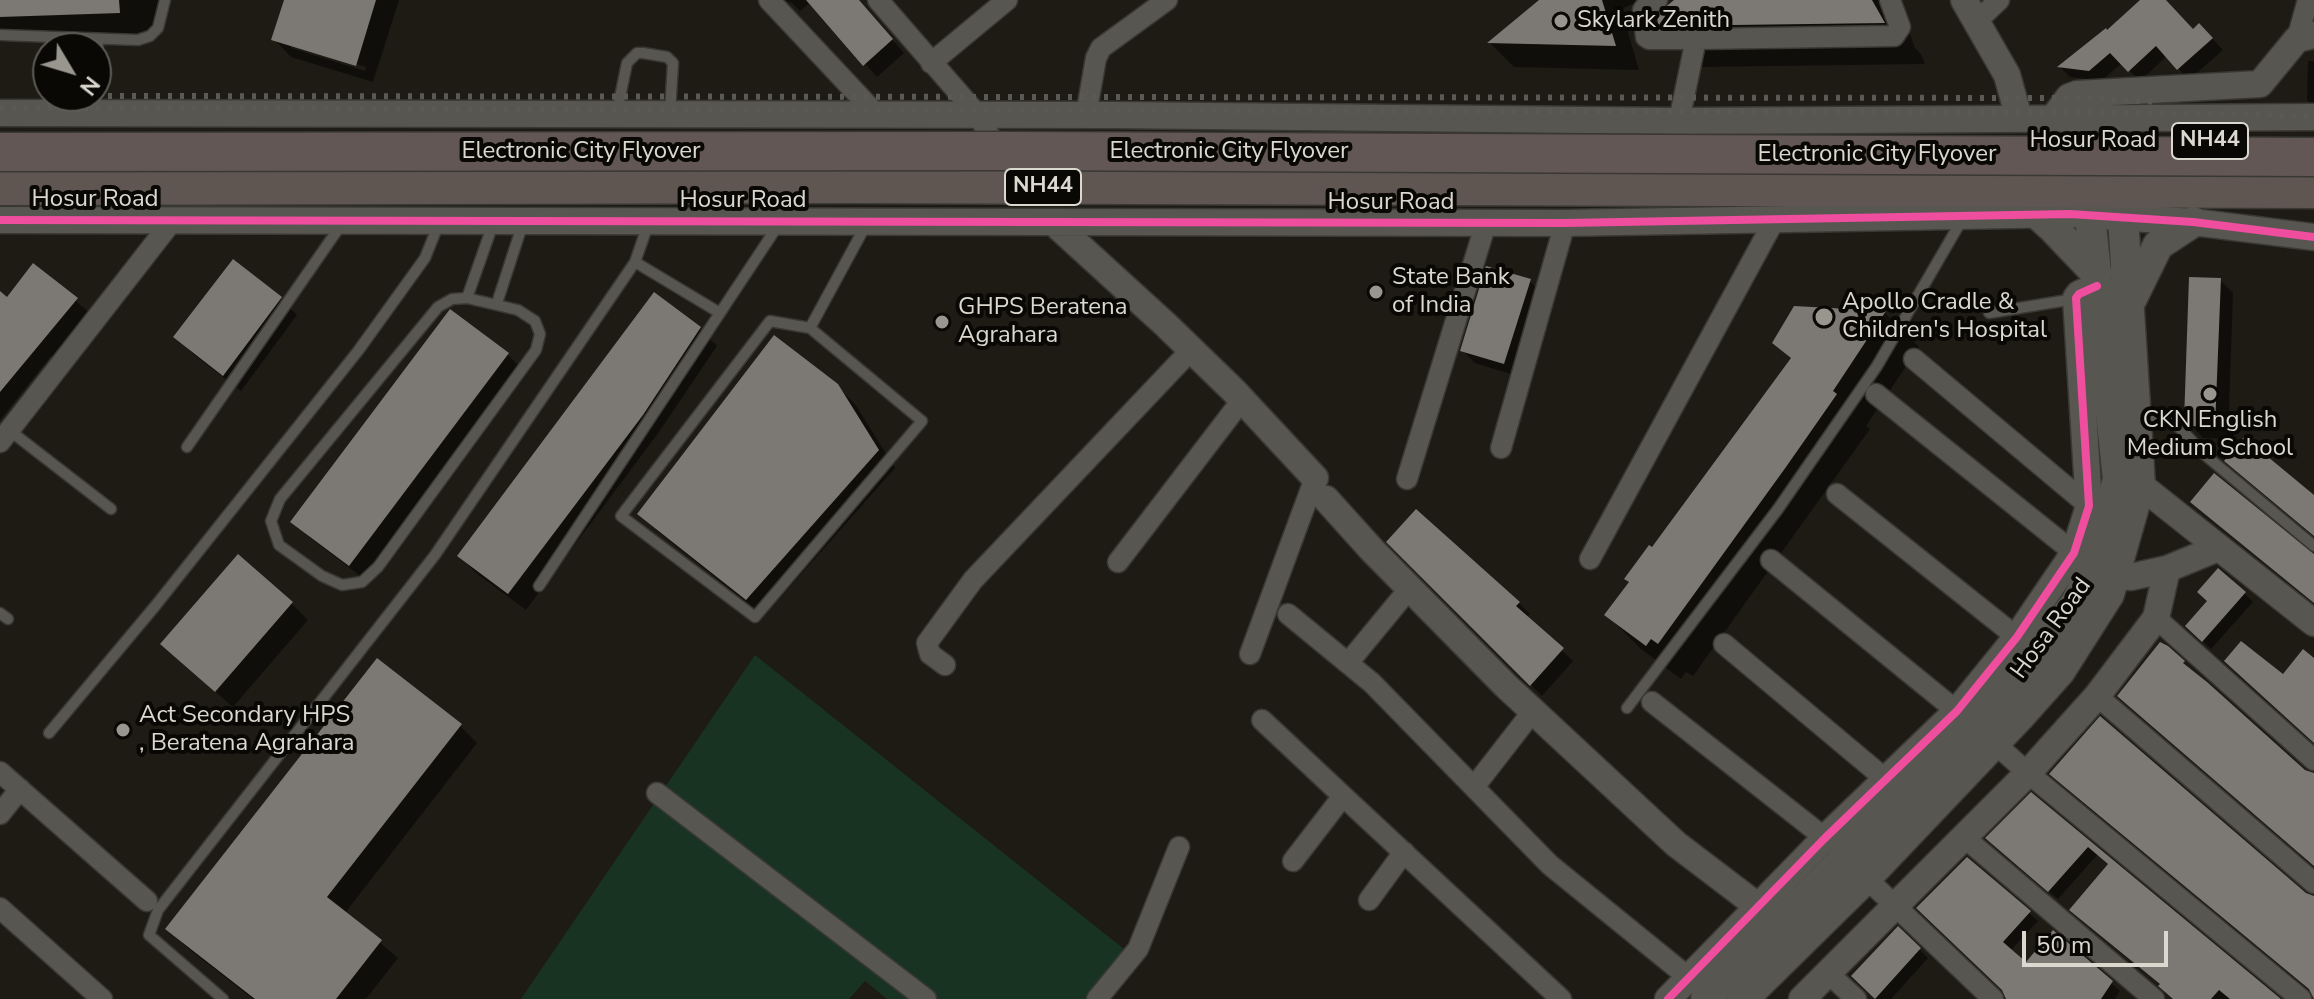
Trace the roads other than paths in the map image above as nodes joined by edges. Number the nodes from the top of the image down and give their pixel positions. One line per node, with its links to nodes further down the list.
1 (165, 0): 15 (lane)
2 (769, 0): 21 (street)
3 (878, 0): 16 (street)
4 (1007, 0): 16 (street)
5 (1167, 0): 22 (street)
6 (1657, 0): 14 (street)
7 (1890, 0): 14 (street)
8 (1999, 0): 10 (street)
9 (2308, 0): 13 (street)
10 (1970, 10): 24 (street)
11 (0, 35): 12 (lane)
12 (32, 37)
13 (2306, 37): 27 (street)
14 (1696, 39): 25 (street)
15 (112, 40)
16 (931, 63): 26 (street)
17 (0, 113): 18 (street)
18 (95, 113): 19 (street)
19 (617, 114): 20 (street); 20 (lane)
20 (670, 114): 21 (street)
21 (876, 114): 26 (street)
22 (1086, 115): 25 (street); 26 (street)
23 (2314, 117): 27 (street)
24 (2019, 118): 25 (street); 27 (street)
25 (1679, 121)
26 (984, 126): 27 (highway, Hosur Road / NH44); 28 (highway, Hosur Road / NH44)
27 (2081, 129): 29 (highway, Hosur Road / NH44); 38 (main road, Hosa Road)
28 (0, 136)
29 (2314, 141)
30 (0, 152): 31 (highway, Electronic City Flyover, bridge)
31 (2314, 157)
32 (0, 173): 33 (highway, Electronic City Flyover)
33 (2314, 179)
34 (783, 186): 35 (highway, Hosur Road / NH44); 36 (highway, Hosur Road / NH44); 49 (lane)
35 (0, 188)
36 (2011, 190): 38 (highway, Hosur Road / NH44); 39 (main road)
37 (2314, 191): 38 (highway, Hosur Road / NH44)
38 (2104, 204): 39 (street, Hosur Road); 52 (street, Hosur Road); 57 (main road, Hosa Road); 60 (main road, Hosa Road)
39 (2039, 215): 40 (street, Hosur Road); 57 (main road)
40 (1964, 217): 41 (street, Hosur Road); 97 (lane)
41 (1775, 219): 54 (street, Hosur Road); 80 (street)
42 (0, 220): 43 (street, Hosur Road)
43 (173, 220): 44 (street, Hosur Road); 69 (street)
44 (345, 220): 45 (street, Hosur Road); 70 (lane)
45 (440, 221): 46 (street, Hosur Road); 101 (lane)
46 (494, 221): 47 (street, Hosur Road); 58 (lane)
47 (523, 221): 48 (street, Hosur Road); 59 (lane)
48 (649, 221): 49 (street, Hosur Road); 56 (lane)
49 (781, 221): 50 (street, Hosur Road); 61 (lane)
50 (868, 222): 51 (street, Hosur Road); 63 (lane)
51 (1053, 222): 53 (street, Hosur Road); 64 (street)
52 (2193, 222): 55 (street, Hosur Road); 60 (main road)
53 (1486, 223): 54 (street, Hosur Road); 72 (street)
54 (1565, 223): 71 (street)
55 (2314, 237)
56 (635, 262): 61 (lane); 125 (lane)
57 (2090, 286): 62 (lane); 77 (main road, Hosa Road)
58 (467, 298): 59 (lane); 59 (lane)
59 (497, 303)
60 (2129, 305): 68 (main road, Hosa Road)
61 (720, 313): 85 (lane)
62 (1989, 313)
63 (810, 328): 63 (lane)
64 (1192, 349): 67 (street); 94 (street)
65 (1914, 359): 77 (street)
66 (1876, 394): 83 (street)
67 (1242, 400): 74 (street); 82 (street)
68 (2136, 417): 73 (main road, Hosa Road); 78 (lane)
69 (5, 436): 76 (lane)
70 (187, 447)
71 (1501, 448)
72 (1407, 479)
73 (2140, 485): 79 (street); 83 (main road, Hosa Road)
74 (1320, 489): 86 (street); 92 (street)
75 (1837, 494): 91 (street)
76 (111, 509)
77 (2098, 513): 83 (main road, Hosa Road)
78 (2314, 546)
79 (2218, 548): 84 (street); 89 (street)
80 (1590, 559)
81 (1771, 560): 100 (street)
82 (1118, 562)
83 (2094, 566): 84 (street); 91 (main road, Hosa Road); 100 (main road, Hosa Road)
84 (2167, 569): 88 (street)
85 (539, 586)
86 (1409, 589): 93 (street); 98 (street)
87 (1288, 614): 93 (street)
88 (2156, 618): 95 (street); 102 (street)
89 (2314, 623)
90 (1724, 644): 106 (street)
91 (2027, 645): 100 (main road, Hosa Road)
92 (1250, 654)
93 (1348, 663): 105 (street)
94 (945, 665)
95 (2097, 696): 104 (street); 116 (street)
96 (1652, 702): 114 (street)
97 (1627, 708)
98 (1533, 711): 105 (street); 121 (street)
99 (1262, 720): 109 (street)
100 (1975, 727): 104 (street); 106 (main road, Hosa Road); 114 (main road, Hosa Road)
101 (49, 733)
102 (2314, 760)
103 (0, 772): 107 (street)
104 (2028, 773): 111 (street); 135 (street)
105 (1474, 787): 123 (street)
106 (1896, 788): 114 (main road, Hosa Road)
107 (20, 789): 110 (street); 118 (street)
108 (657, 793): 126 (street)
109 (1343, 796): 113 (street); 115 (street)
110 (0, 814)
111 (1965, 838): 119 (street); 134 (street)
112 (1179, 847): 127 (street)
113 (1404, 852): 117 (street); 128 (street)
114 (1846, 857): 119 (street); 121 (main road, Hosa Road); 130 (main road, Hosa Road)
115 (1293, 861)
116 (2314, 883)
117 (1369, 900)
118 (147, 901)
119 (1894, 905): 122 (street); 133 (street)
120 (0, 908): 124 (street)
121 (1770, 915): 123 (main road, Hosa Road)
122 (1827, 972): 131 (street); 132 (street)
123 (1705, 993): 129 (street)
124 (102, 999)
125 (223, 999)
126 (926, 999)
127 (1097, 999)
128 (1561, 999)
129 (1668, 999)
130 (1743, 999)
131 (1802, 999)
132 (1856, 999)
133 (1993, 999)
134 (2154, 999)
135 (2301, 999)

